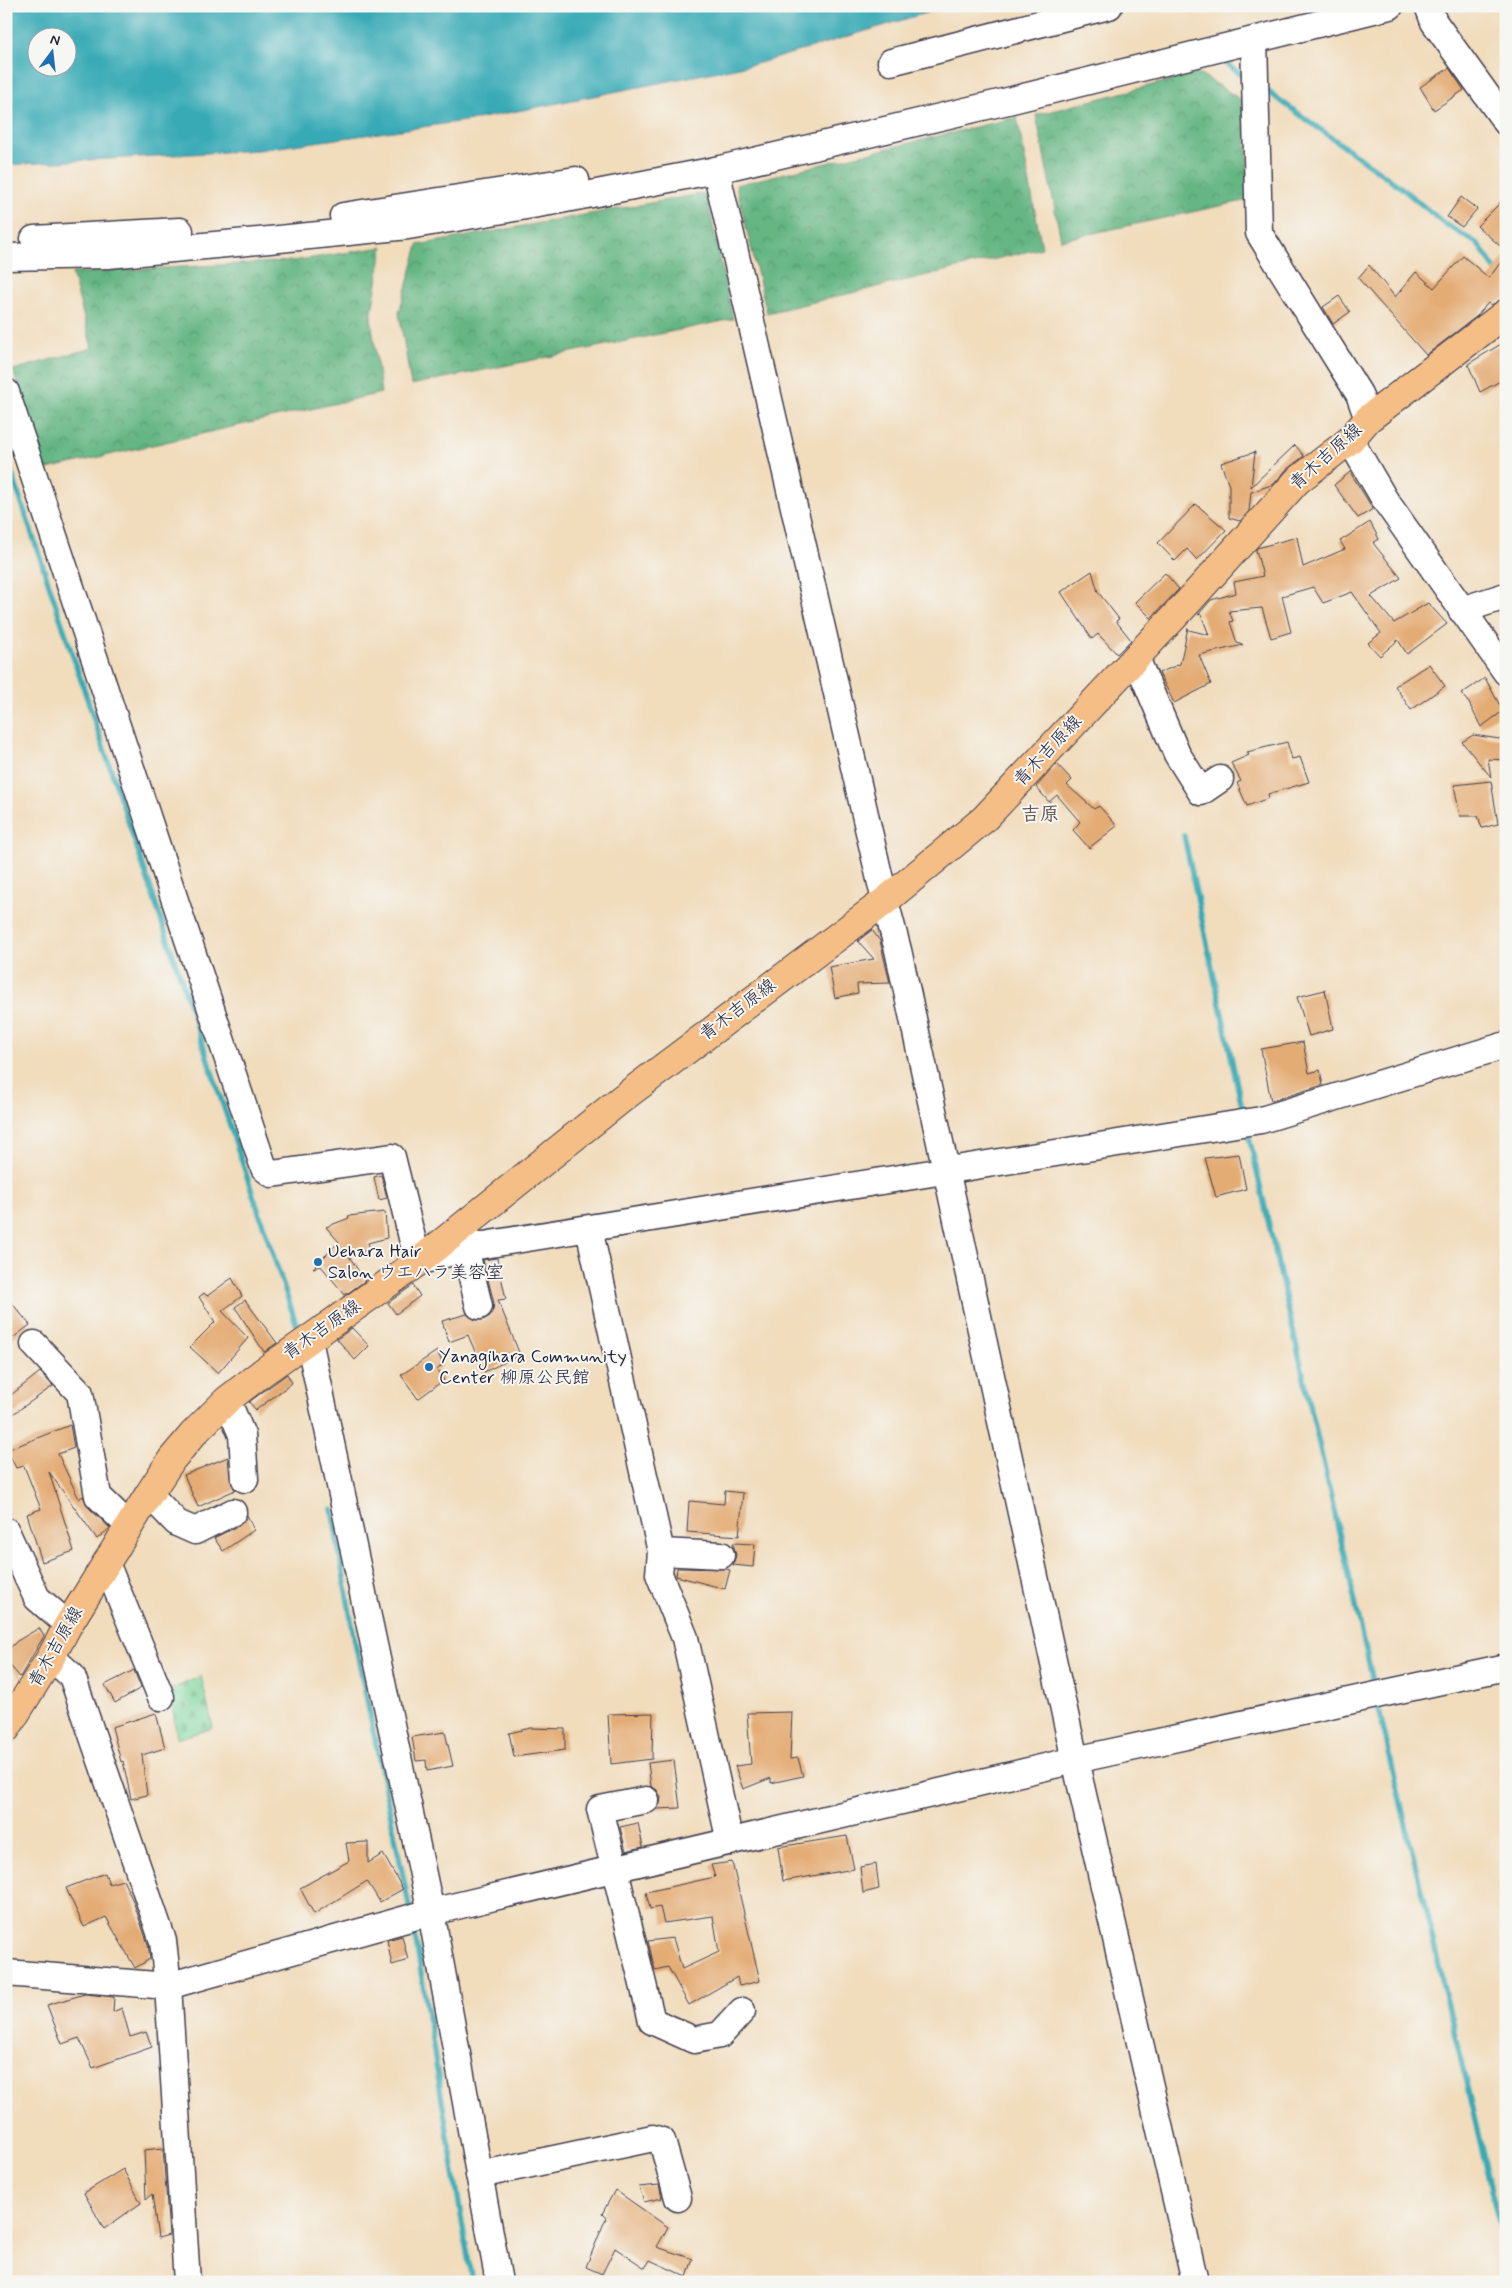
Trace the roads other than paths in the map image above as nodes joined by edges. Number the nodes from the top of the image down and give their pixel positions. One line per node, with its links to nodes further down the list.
1 (1109, 6): 6 (street)
2 (1319, 6): 9 (street)
3 (1390, 6): 5 (street)
4 (1428, 6): 7 (street)
5 (1254, 40): 8 (street); 13 (street)
6 (892, 62)
7 (1506, 122)
8 (716, 170): 10 (street); 20 (street)
9 (6, 240)
10 (6, 257)
11 (1506, 313): 13 (main road, 青木吉原線)
12 (6, 392): 25 (street)
13 (1368, 419): 14 (main road, 青木吉原線)
14 (1350, 440): 16 (street); 17 (main road, 青木吉原線)
15 (1506, 596): 16 (street)
16 (1461, 610): 18 (street)
17 (1136, 658): 19 (street); 20 (main road, 青木吉原線)
18 (1506, 672)
19 (1220, 779)
20 (884, 901): 22 (street); 25 (main road, 青木吉原線)
21 (1506, 1045): 22 (street)
22 (945, 1171): 23 (street); 43 (street)
23 (589, 1229): 24 (street); 35 (street)
24 (465, 1248): 25 (street); 26 (street)
25 (418, 1262): 27 (main road, 青木吉原線)
26 (480, 1306)
27 (310, 1340): 29 (main road, 青木吉原線); 47 (street)
28 (34, 1344): 33 (street)
29 (227, 1400): 30 (street); 31 (main road, 青木吉原線)
30 (245, 1479)
31 (149, 1494): 32 (street); 33 (main road, 青木吉原線)
32 (232, 1512)
33 (129, 1526): 37 (main road, 青木吉原線)
34 (6, 1531): 38 (street)
35 (661, 1552): 36 (street); 45 (street)
36 (721, 1555)
37 (106, 1563): 38 (main road, 青木吉原線); 41 (street)
38 (68, 1625): 39 (main road, 青木吉原線)
39 (52, 1657): 42 (main road, 青木吉原線); 49 (street)
40 (1506, 1667): 43 (street)
41 (161, 1698)
42 (6, 1729)
43 (1075, 1760): 45 (street); 55 (street)
44 (646, 1800): 46 (street)
45 (730, 1842): 46 (street)
46 (615, 1869): 47 (street); 50 (street)
47 (431, 1912): 49 (street); 51 (street)
48 (6, 1973): 49 (street)
49 (168, 1986): 53 (street)
50 (742, 2011)
51 (479, 2174): 52 (street); 54 (street)
52 (678, 2198)
53 (187, 2282)
54 (499, 2282)
55 (1196, 2282)

